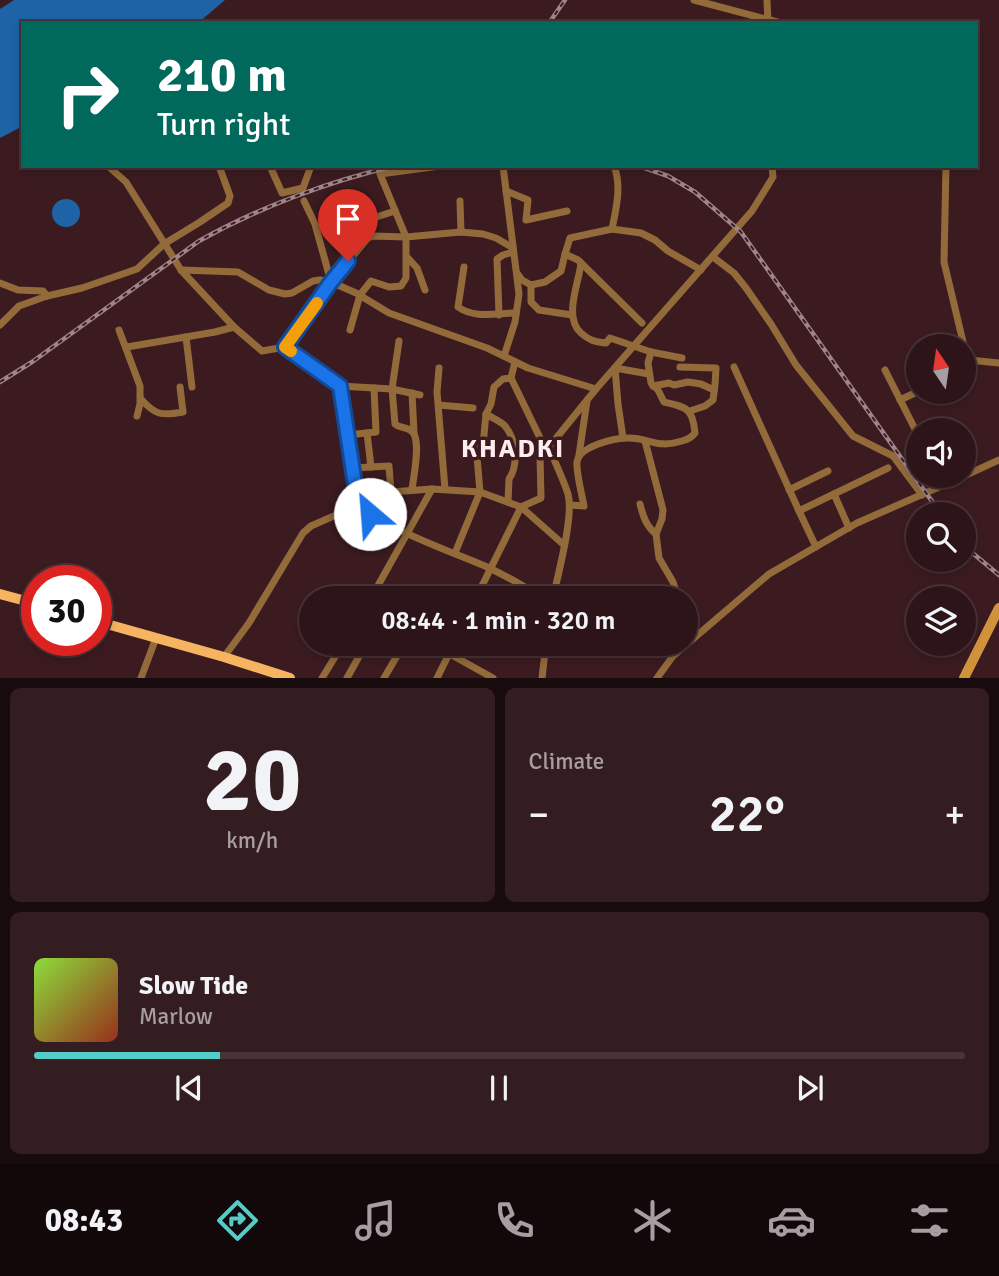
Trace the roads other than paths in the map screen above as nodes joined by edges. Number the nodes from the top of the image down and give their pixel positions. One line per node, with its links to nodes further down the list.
1 (694, 0): 4 (street)
2 (767, 0): 3 (street)
3 (768, 21)
4 (773, 21)
5 (110, 168): 23 (street)
6 (220, 168): 23 (street)
7 (271, 168): 8 (street)
8 (311, 168)
9 (425, 168): 17 (street)
10 (503, 168): 14 (street)
11 (615, 168): 19 (street)
12 (772, 168): 27 (street)
13 (946, 168): 47 (street)
14 (506, 191): 18 (street); 24 (street)
15 (304, 201): 33 (street)
16 (460, 201): 20 (street)
17 (395, 211): 21 (street); 22 (street)
18 (567, 211)
19 (612, 229): 25 (street); 31 (street)
20 (461, 232): 21 (street); 24 (street)
21 (406, 237): 22 (street); 26 (street)
22 (368, 238): 33 (street)
23 (164, 244): 30 (street); 38 (street)
24 (513, 250): 32 (street); 40 (street)
25 (565, 254): 28 (street); 35 (street)
26 (407, 257): 36 (street); 37 (street)
27 (713, 257): 31 (street); 103 (street)
28 (581, 263): 41 (street); 42 (street)
29 (464, 267): 40 (street)
30 (181, 270): 33 (street); 44 (street)
31 (701, 270): 50 (street)
32 (516, 272): 35 (street); 39 (street)
33 (331, 282): 37 (street); 52 (street)
34 (0, 283): 38 (street)
35 (531, 285): 41 (street)
36 (425, 290)
37 (360, 295): 46 (street); 54 (street)
38 (47, 296): 43 (street)
39 (516, 313): 40 (street); 54 (street)
40 (499, 315)
41 (572, 315): 50 (street)
42 (642, 323)
43 (0, 325)
44 (234, 327): 48 (street); 52 (street)
45 (119, 330): 51 (street)
46 (350, 330)
47 (961, 334)
48 (186, 337): 51 (street); 67 (street)
49 (399, 341): 69 (street)
50 (635, 346): 53 (street); 60 (street)
51 (127, 347): 73 (street)
52 (285, 347): 64 (street)
53 (650, 352): 62 (street); 71 (street)
54 (503, 356): 56 (street)
55 (976, 361): 57 (street)
56 (515, 362): 63 (street); 70 (street)
57 (999, 363)
58 (734, 367): 99 (street)
59 (439, 368): 76 (street)
60 (615, 368): 62 (street); 70 (street); 85 (street)
61 (885, 370): 74 (street)
62 (649, 374): 65 (street)
63 (511, 378): 79 (street); 87 (street)
64 (340, 386): 68 (street); 84 (street)
65 (653, 386): 71 (street); 78 (street)
66 (180, 387): 73 (street)
67 (192, 387)
68 (374, 388): 69 (street); 82 (street)
69 (391, 389): 83 (street); 83 (street)
70 (596, 390): 75 (street)
71 (714, 390): 78 (street)
72 (906, 397): 74 (street)
73 (141, 399): 80 (street)
74 (900, 400): 81 (street)
75 (587, 401): 87 (street); 88 (street)
76 (439, 405): 77 (street); 97 (street)
77 (473, 408)
78 (690, 411): 86 (street)
79 (486, 414): 101 (street); 104 (street)
80 (137, 416)
81 (909, 418)
82 (367, 433): 84 (street); 90 (street)
83 (414, 433): 98 (street)
84 (347, 435): 91 (street)
85 (623, 438): 86 (street); 88 (street)
86 (645, 441): 112 (street)
87 (549, 447): 107 (street); 108 (street)
88 (578, 459): 107 (street)
89 (999, 460): 94 (street)
90 (371, 467): 91 (street); 100 (street)
91 (352, 468): 105 (street)
92 (888, 468): 102 (street)
93 (828, 471): 99 (street)
94 (976, 471)
95 (937, 488): 103 (street)
96 (432, 489): 97 (street); 98 (street); 111 (street)
97 (444, 489): 101 (street)
98 (412, 490): 100 (street)
99 (789, 490): 109 (street)
100 (391, 492): 105 (street)
101 (480, 492): 104 (street); 115 (street)
102 (834, 494): 109 (street); 110 (street)
103 (922, 495): 110 (street)
104 (508, 502): 108 (street)
105 (361, 504): 111 (street); 135 (street)
106 (640, 504): 112 (street)
107 (570, 505): 113 (street)
108 (521, 507): 113 (street); 116 (street)
109 (799, 511): 114 (street)
110 (849, 528): 114 (street)
111 (409, 533): 115 (street); 117 (street)
112 (656, 534): 121 (street)
113 (564, 545): 120 (street)
114 (816, 547): 126 (street)
115 (455, 553): 116 (street)
116 (490, 569): 118 (street); 119 (street)
117 (378, 586)
118 (482, 586)
119 (522, 586)
120 (555, 586)
121 (674, 586)
122 (0, 594): 123 (main road)
123 (21, 600)
124 (999, 608): 146 (street)
125 (112, 626): 127 (main road)
126 (698, 635)
127 (156, 638): 135 (main road); 137 (street)
128 (335, 656): 139 (street)
129 (359, 656): 140 (street)
130 (397, 656): 141 (street)
131 (448, 656): 142 (street)
132 (456, 656): 143 (street)
133 (545, 656): 144 (street)
134 (673, 656): 145 (street)
135 (225, 657): 136 (main road)
136 (259, 673): 138 (main road)
137 (141, 677)
138 (290, 677)
139 (322, 677)
140 (346, 677)
141 (384, 677)
142 (436, 677)
143 (494, 677)
144 (542, 677)
145 (657, 677)
146 (964, 677)

